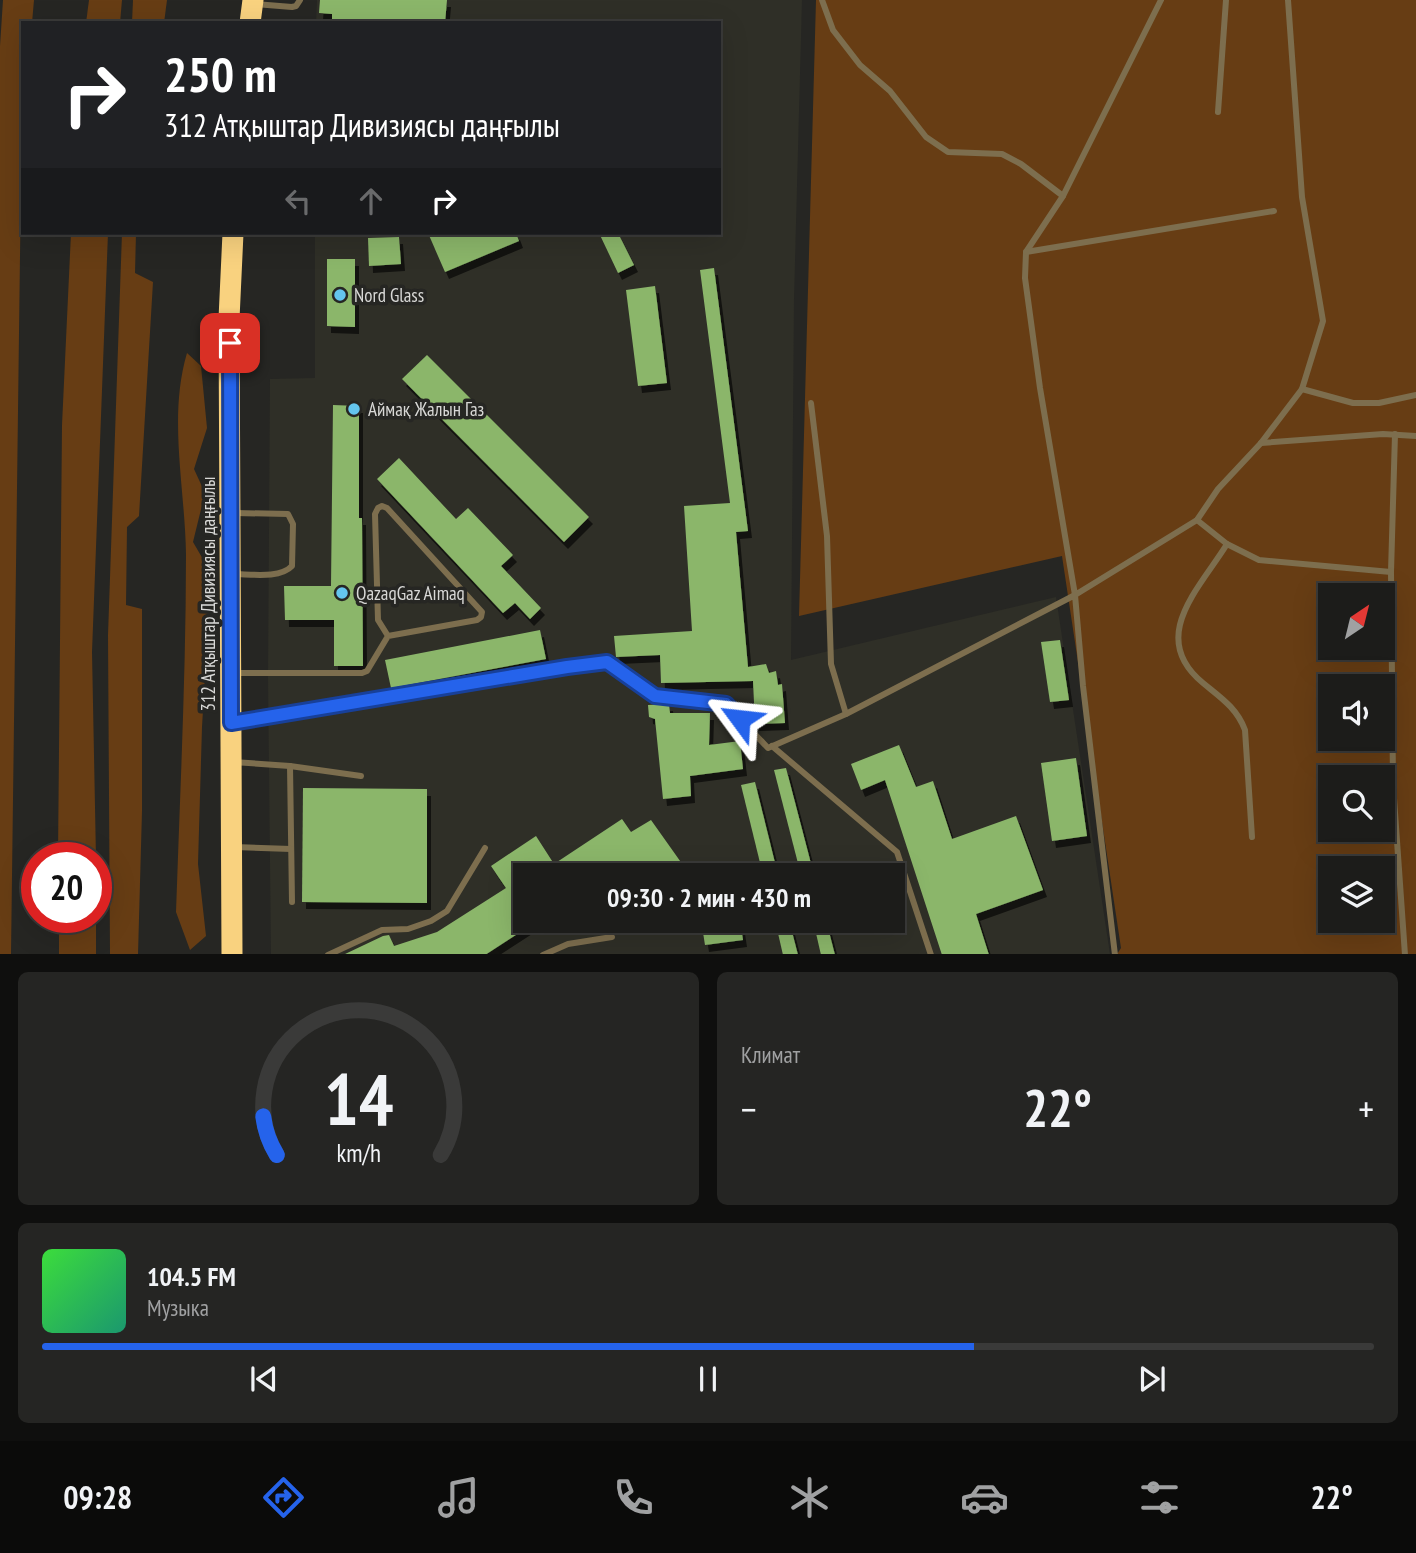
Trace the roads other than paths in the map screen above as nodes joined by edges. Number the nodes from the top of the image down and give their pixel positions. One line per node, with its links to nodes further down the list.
1 (300, 0): 6 (lane)
2 (822, 0): 8 (lane)
3 (1161, 0): 8 (lane)
4 (1226, 0): 7 (lane)
5 (1287, 0): 12 (lane)
6 (252, 9)
7 (1218, 112)
8 (1063, 196): 11 (lane)
9 (1274, 211): 11 (lane)
10 (233, 235): 18 (highway, 312 Атқыштар Дивизиясы даңғылы)
11 (1026, 252): 23 (lane)
12 (1302, 389): 13 (lane); 17 (lane)
13 (1416, 396)
14 (811, 403): 26 (lane)
15 (1395, 434): 16 (lane); 17 (lane); 21 (lane)
16 (1416, 436)
17 (1261, 443): 19 (lane)
18 (231, 513): 22 (highway, 312 Атқыштар Дивизиясы даңғылы); 22 (lane)
19 (1197, 520): 20 (lane); 23 (lane)
20 (1227, 544): 21 (lane); 32 (lane)
21 (1391, 572): 43 (lane)
22 (231, 574): 25 (highway, 312 Атқыштар Дивизиясы даңғылы)
23 (1075, 595): 26 (lane); 42 (lane)
24 (388, 636): 24 (lane); 25 (lane)
25 (231, 673): 27 (highway, 312 Атқыштар Дивизиясы даңғылы)
26 (846, 714): 28 (lane)
27 (231, 723): 28 (lane); 29 (highway, 312 Атқыштар Дивизиясы даңғылы)
28 (772, 746): 41 (lane)
29 (231, 762): 30 (lane); 33 (highway, 312 Атқыштар Дивизиясы даңғылы)
30 (290, 766): 31 (lane); 35 (lane)
31 (361, 776)
32 (1252, 837)
33 (232, 847): 35 (lane); 38 (highway, 312 Атқыштар Дивизиясы даңғылы)
34 (485, 848): 39 (lane)
35 (291, 849): 36 (lane)
36 (292, 902)
37 (612, 937): 40 (lane)
38 (232, 954)
39 (328, 954)
40 (543, 954)
41 (931, 954)
42 (1115, 954)
43 (1405, 954)

